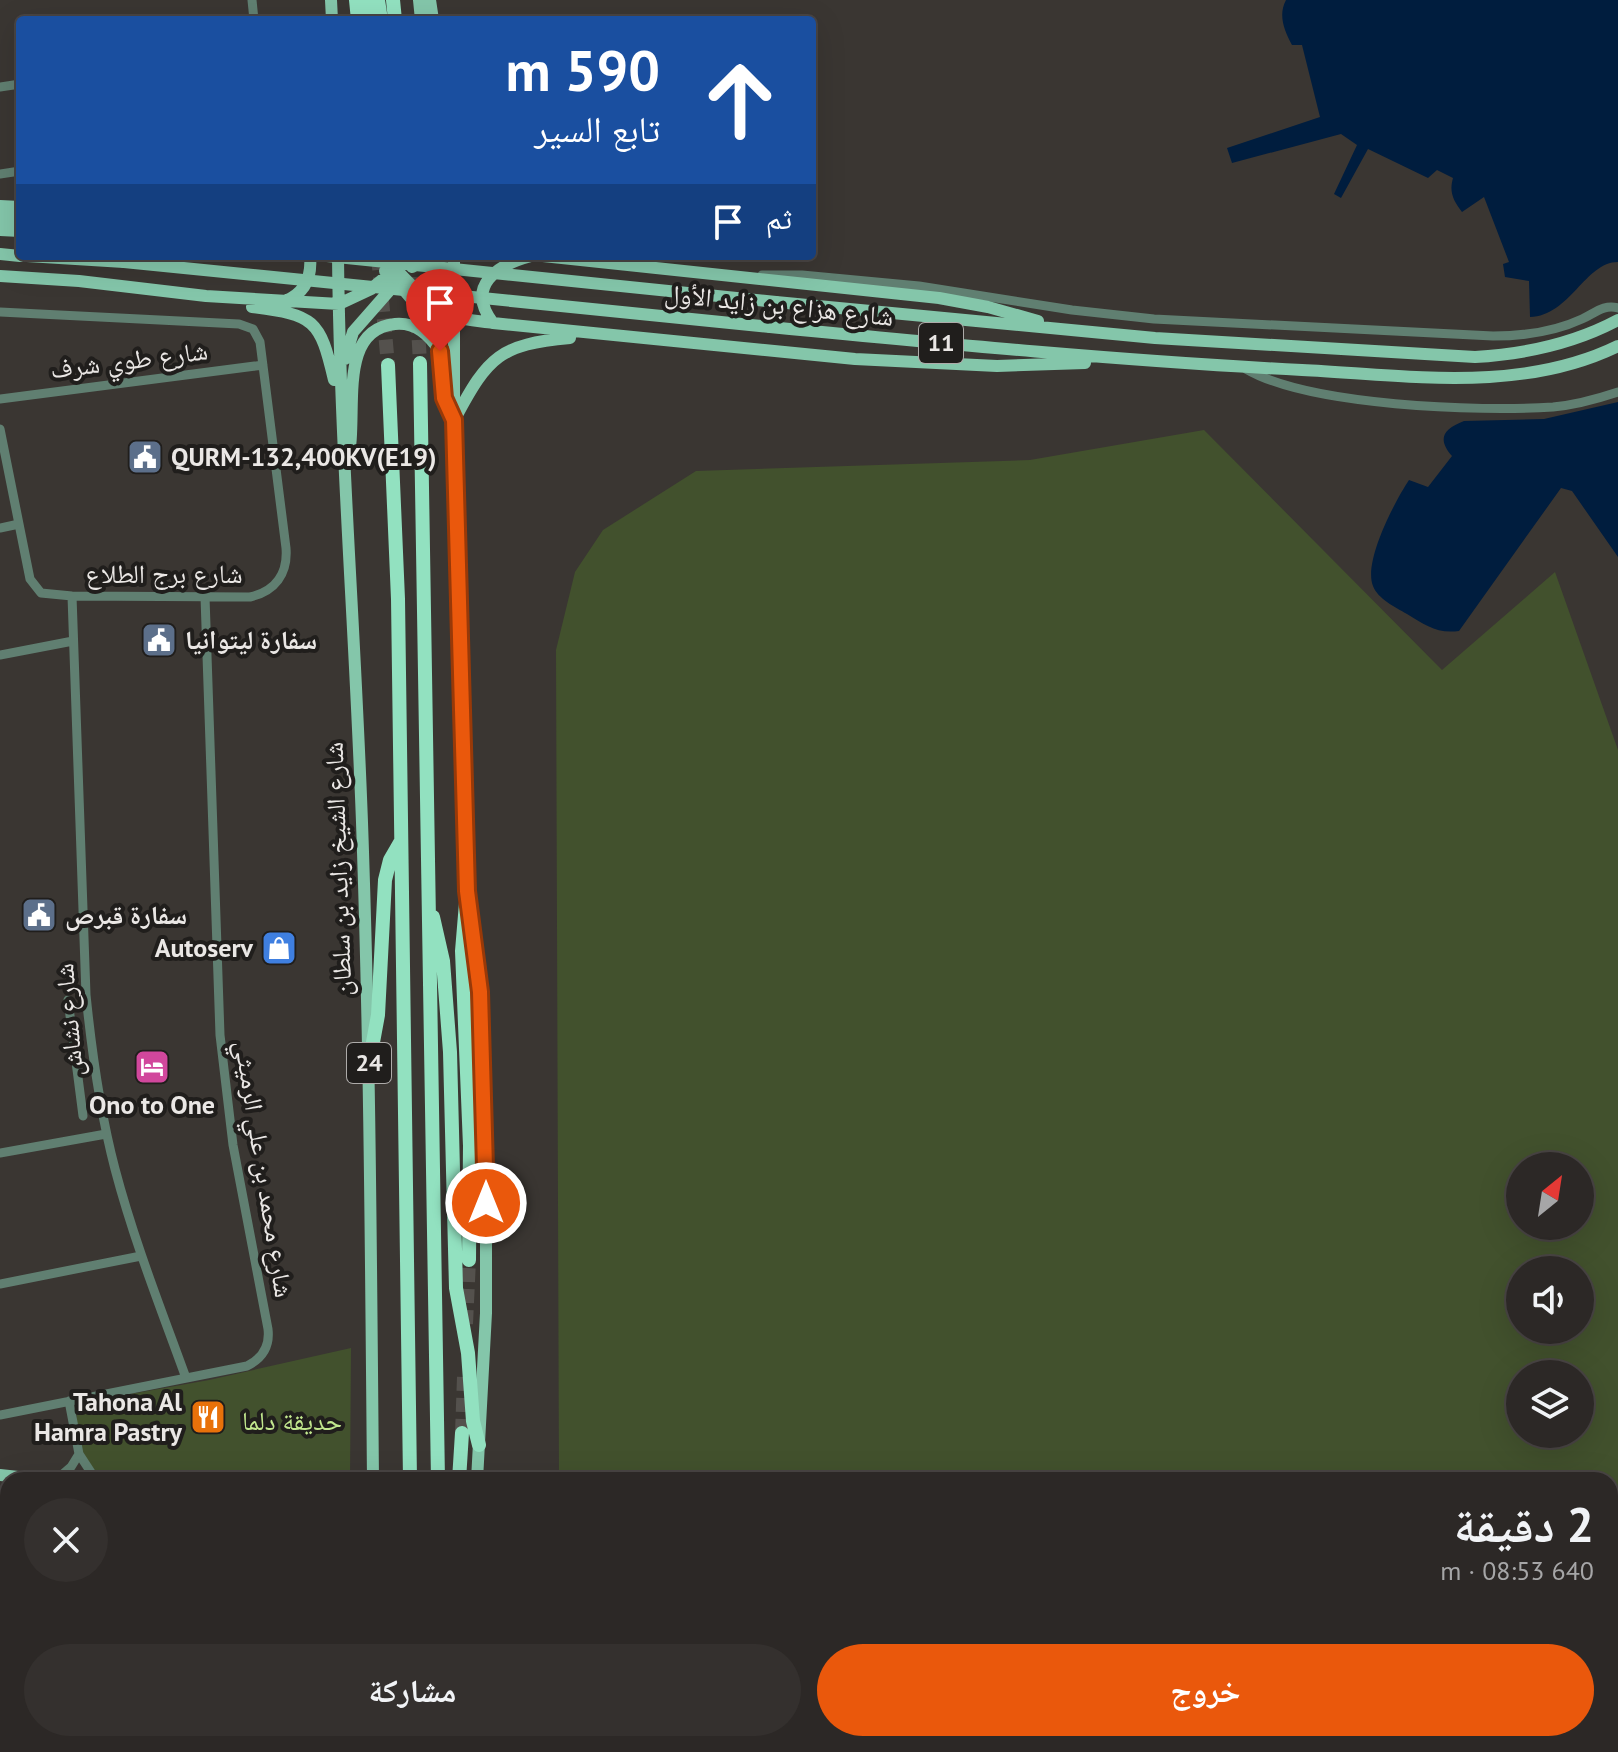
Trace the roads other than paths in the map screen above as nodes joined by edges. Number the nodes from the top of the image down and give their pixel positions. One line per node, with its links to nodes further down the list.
1 (92, 260): 27 (main road, شارع هزاع بن زايد الأول / 11, bridge)
2 (310, 260): 16 (main road)
3 (338, 260): 17 (main road, شارع الشيخ زايد بن سلطان / 24)
4 (366, 260): 23 (main road, شارع هزاع بن زايد الأول / 11, bridge)
5 (374, 260): 13 (main road)
6 (386, 260): 13 (main road)
7 (408, 260): 13 (main road)
8 (423, 260): 13 (main road)
9 (454, 260): 20 (main road)
10 (520, 260): 22 (main road)
11 (583, 260): 14 (main road)
12 (0, 276): 15 (main road)
13 (396, 276): 17 (main road); 20 (main road); 26 (main road); 33 (main road)
14 (745, 276): 18 (street); 23 (main road)
15 (206, 296): 16 (main road); 33 (main road)
16 (282, 302): 17 (main road)
17 (339, 304): 33 (main road, شارع الشيخ زايد بن سلطان / 24)
18 (1618, 308)
19 (0, 312): 29 (street, شارع برج الطلاع)
20 (454, 316): 22 (main road); 35 (main road)
21 (1618, 320): 23 (main road, شارع هزاع بن زايد الأول / 11)
22 (493, 323): 24 (main road)
23 (1059, 328)
24 (601, 336): 27 (main road); 35 (main road)
25 (1618, 346): 31 (main road, شارع هزاع بن زايد الأول / 11)
26 (440, 351): 35 (main road); 37 (main road)
27 (1112, 360): 31 (main road, شارع هزاع بن زايد الأول / 11)
28 (420, 363): 46 (highway)
29 (263, 365): 34 (street, شارع طوي شرف); 41 (street, شارع برج الطلاع)
30 (388, 365): 44 (highway, 24)
31 (1243, 367): 32 (street)
32 (1618, 392)
33 (340, 398): 37 (main road, شارع الشيخ زايد بن سلطان / 24)
34 (0, 399)
35 (454, 420): 45 (main road)
36 (0, 429): 38 (street, شارع برج الطلاع)
37 (344, 471): 50 (main road, شارع الشيخ زايد بن سلطان / 24)
38 (19, 524): 39 (street); 40 (street, شارع برج الطلاع)
39 (0, 528)
40 (72, 596): 41 (street, شارع برج الطلاع); 42 (street, شارع نشاش)
41 (205, 597): 57 (street, شارع محمد بن علي الرميثي)
42 (73, 641): 43 (street); 48 (street, شارع نشاش)
43 (0, 655)
44 (401, 840): 50 (highway); 66 (highway, 24)
45 (467, 891): 55 (highway); 61 (main road)
46 (429, 908): 61 (highway); 67 (highway)
47 (68, 1000): 49 (street)
48 (92, 1058): 49 (street); 52 (street, شارع نشاش)
49 (76, 1060): 51 (street)
50 (369, 1064): 65 (main road, شارع الشيخ زايد بن سلطان / 24)
51 (83, 1116)
52 (106, 1134): 53 (street); 54 (street, شارع نشاش)
53 (0, 1153)
54 (141, 1256): 56 (street); 57 (street, شارع نشاش)
55 (469, 1260)
56 (0, 1284)
57 (186, 1378): 58 (street, شارع محمد بن علي الرميثي)
58 (69, 1401): 59 (street, شارع محمد بن علي الرميثي); 62 (street)
59 (0, 1415)
60 (462, 1433): 68 (highway)
61 (479, 1445): 69 (main road)
62 (79, 1454): 63 (street); 64 (street)
63 (65, 1472)
64 (91, 1472)
65 (373, 1472)
66 (410, 1472)
67 (438, 1472)
68 (460, 1472)
69 (477, 1472)
70 (503, 1752): 71 (main road)
71 (526, 1752)

